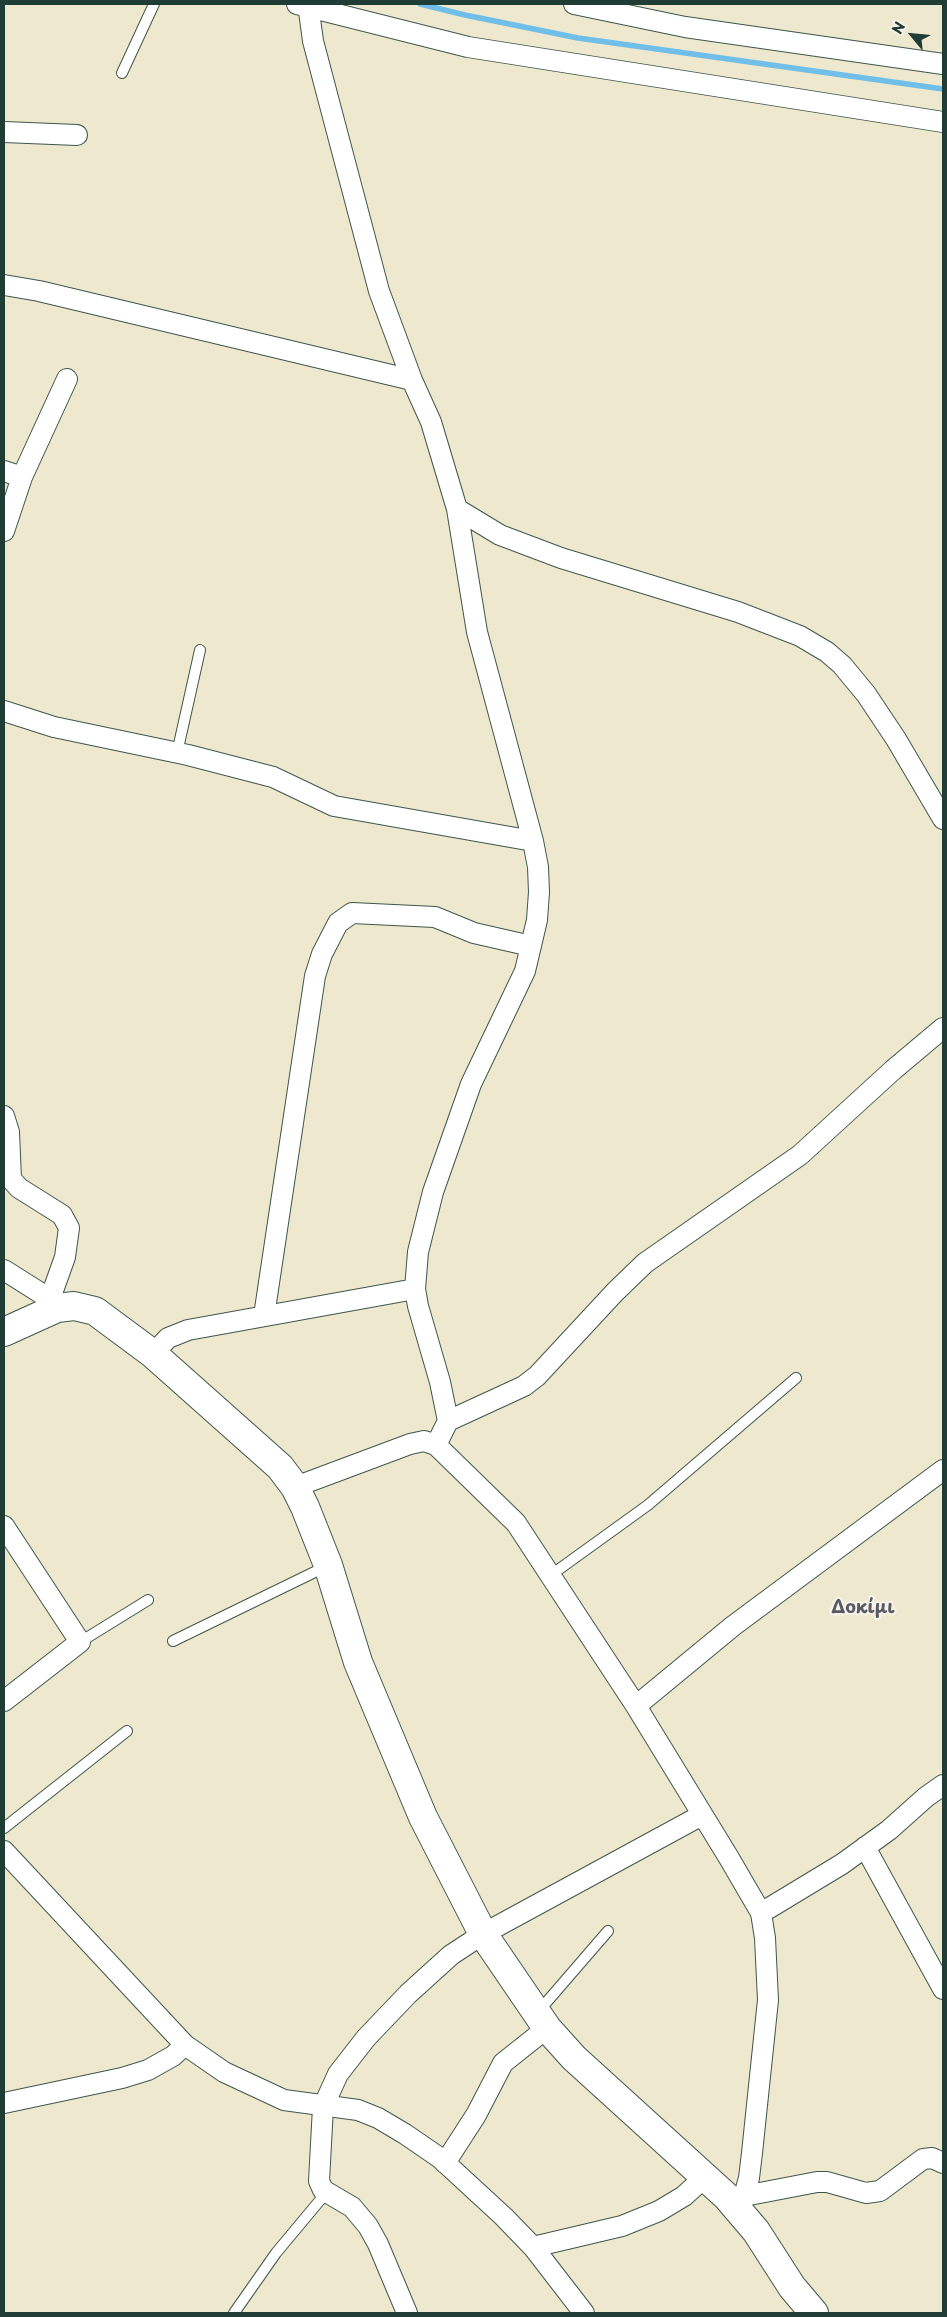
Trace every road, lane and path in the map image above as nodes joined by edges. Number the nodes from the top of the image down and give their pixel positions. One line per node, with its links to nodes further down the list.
1 (154, 4): 5 (lane)
2 (574, 4): 4 (street)
3 (305, 5): 6 (street); 11 (street)
4 (943, 64)
5 (122, 73)
6 (943, 122)
7 (4, 132): 8 (street)
8 (77, 135)
9 (4, 285): 11 (street)
10 (67, 379): 12 (street)
11 (412, 380): 13 (street)
12 (13, 474): 14 (street)
13 (458, 509): 18 (street); 19 (street)
14 (4, 531)
15 (200, 650): 17 (lane)
16 (4, 711): 17 (street)
17 (177, 753): 19 (street)
18 (943, 819)
19 (534, 841): 20 (street)
20 (531, 946): 24 (street); 26 (street)
21 (943, 1028): 30 (street)
22 (4, 1116): 25 (street)
23 (4, 1270): 25 (street)
24 (416, 1289): 26 (street); 30 (street)
25 (50, 1304): 27 (street); 28 (street)
26 (264, 1316): 28 (street)
27 (4, 1332)
28 (153, 1354): 33 (street)
29 (796, 1378): 36 (lane)
30 (448, 1421): 31 (street)
31 (436, 1445): 33 (street); 36 (street)
32 (943, 1470): 41 (street)
33 (295, 1487): 35 (street)
34 (4, 1526): 38 (street)
35 (328, 1565): 39 (lane); 50 (street)
36 (551, 1575): 41 (street)
37 (148, 1600): 38 (lane)
38 (80, 1642): 40 (street)
39 (173, 1642)
40 (4, 1701)
41 (636, 1706): 44 (street)
42 (128, 1731): 45 (lane)
43 (943, 1786): 46 (street)
44 (702, 1815): 48 (street); 50 (street)
45 (4, 1828)
46 (864, 1847): 48 (street); 51 (street)
47 (4, 1852): 53 (street)
48 (761, 1913): 60 (street)
49 (608, 1930): 52 (lane)
50 (483, 1934): 52 (street); 55 (street)
51 (943, 1989)
52 (541, 2021): 56 (street); 58 (street)
53 (184, 2045): 54 (street); 55 (street)
54 (4, 2103)
55 (323, 2107): 56 (street); 59 (street)
56 (445, 2163): 61 (street)
57 (943, 2163): 60 (street)
58 (706, 2176): 60 (street); 61 (street)
59 (326, 2193): 62 (lane); 63 (street)
60 (742, 2203): 65 (street)
61 (533, 2247): 64 (street)
62 (234, 2313)
63 (407, 2313)
64 (584, 2313)
65 (814, 2313)

